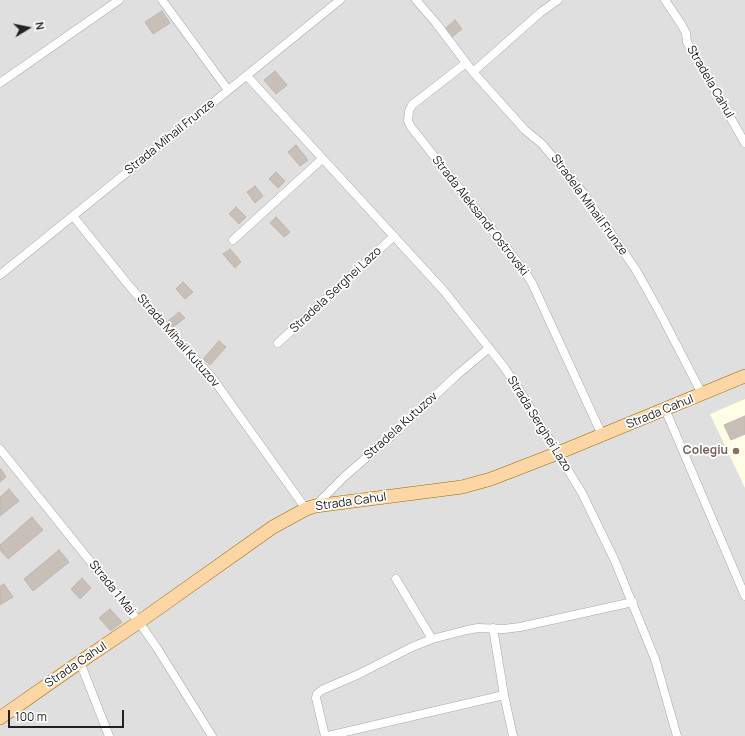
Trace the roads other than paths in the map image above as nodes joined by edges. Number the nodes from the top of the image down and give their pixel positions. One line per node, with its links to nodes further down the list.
1 (120, 0): 10 (street)
2 (162, 0): 11 (street)
3 (340, 0): 9 (street, Strada Mihail Frunze)
4 (416, 0): 7 (street, Stradela Mihail Frunze)
5 (558, 0): 8 (street)
6 (665, 0): 12 (street, Stradela Cahul)
7 (466, 63): 8 (street, Stradela Mihail Frunze); 23 (street, Strada Aleksandr Ostrovski)
8 (472, 72): 21 (street, Stradela Mihail Frunze)
9 (248, 76): 11 (street, Strada Mihail Frunze); 13 (street, Strada Serghei Lazo)
10 (0, 84)
11 (228, 90): 14 (street, Strada Mihail Frunze)
12 (745, 143)
13 (322, 159): 15 (street, Strada Serghei Lazo); 16 (street)
14 (73, 216): 17 (street, Strada Mihail Frunze); 26 (street, Strada Mihail Kutuzov)
15 (394, 236): 18 (street, Stradela Serghei Lazo); 19 (street, Strada Serghei Lazo)
16 (233, 240)
17 (0, 275)
18 (278, 343)
19 (489, 348): 25 (street, Strada Serghei Lazo); 26 (street, Stradela Kutuzov)
20 (745, 376): 21 (main road, Strada Cahul)
21 (702, 394): 22 (main road, Strada Cahul)
22 (665, 409): 23 (main road, Strada Cahul); 28 (street)
23 (602, 436): 25 (main road, Strada Cahul)
24 (0, 450): 30 (street, Strada 1 Mai)
25 (558, 453): 26 (main road, Strada Cahul); 29 (street, Strada Serghei Lazo)
26 (310, 508): 30 (main road, Strada Cahul)
27 (396, 579): 32 (street)
28 (745, 596)
29 (633, 602): 31 (street); 40 (street, Strada Serghei Lazo)
30 (139, 622): 33 (main road, Strada Cahul); 37 (street, Strada 1 Mai)
31 (493, 628): 32 (street); 34 (street)
32 (432, 639): 38 (street)
33 (80, 662): 35 (main road, Strada Cahul); 36 (street)
34 (504, 695): 38 (street); 39 (street)
35 (0, 718)
36 (109, 736)
37 (212, 736)
38 (326, 736)
39 (513, 736)
40 (677, 736)

